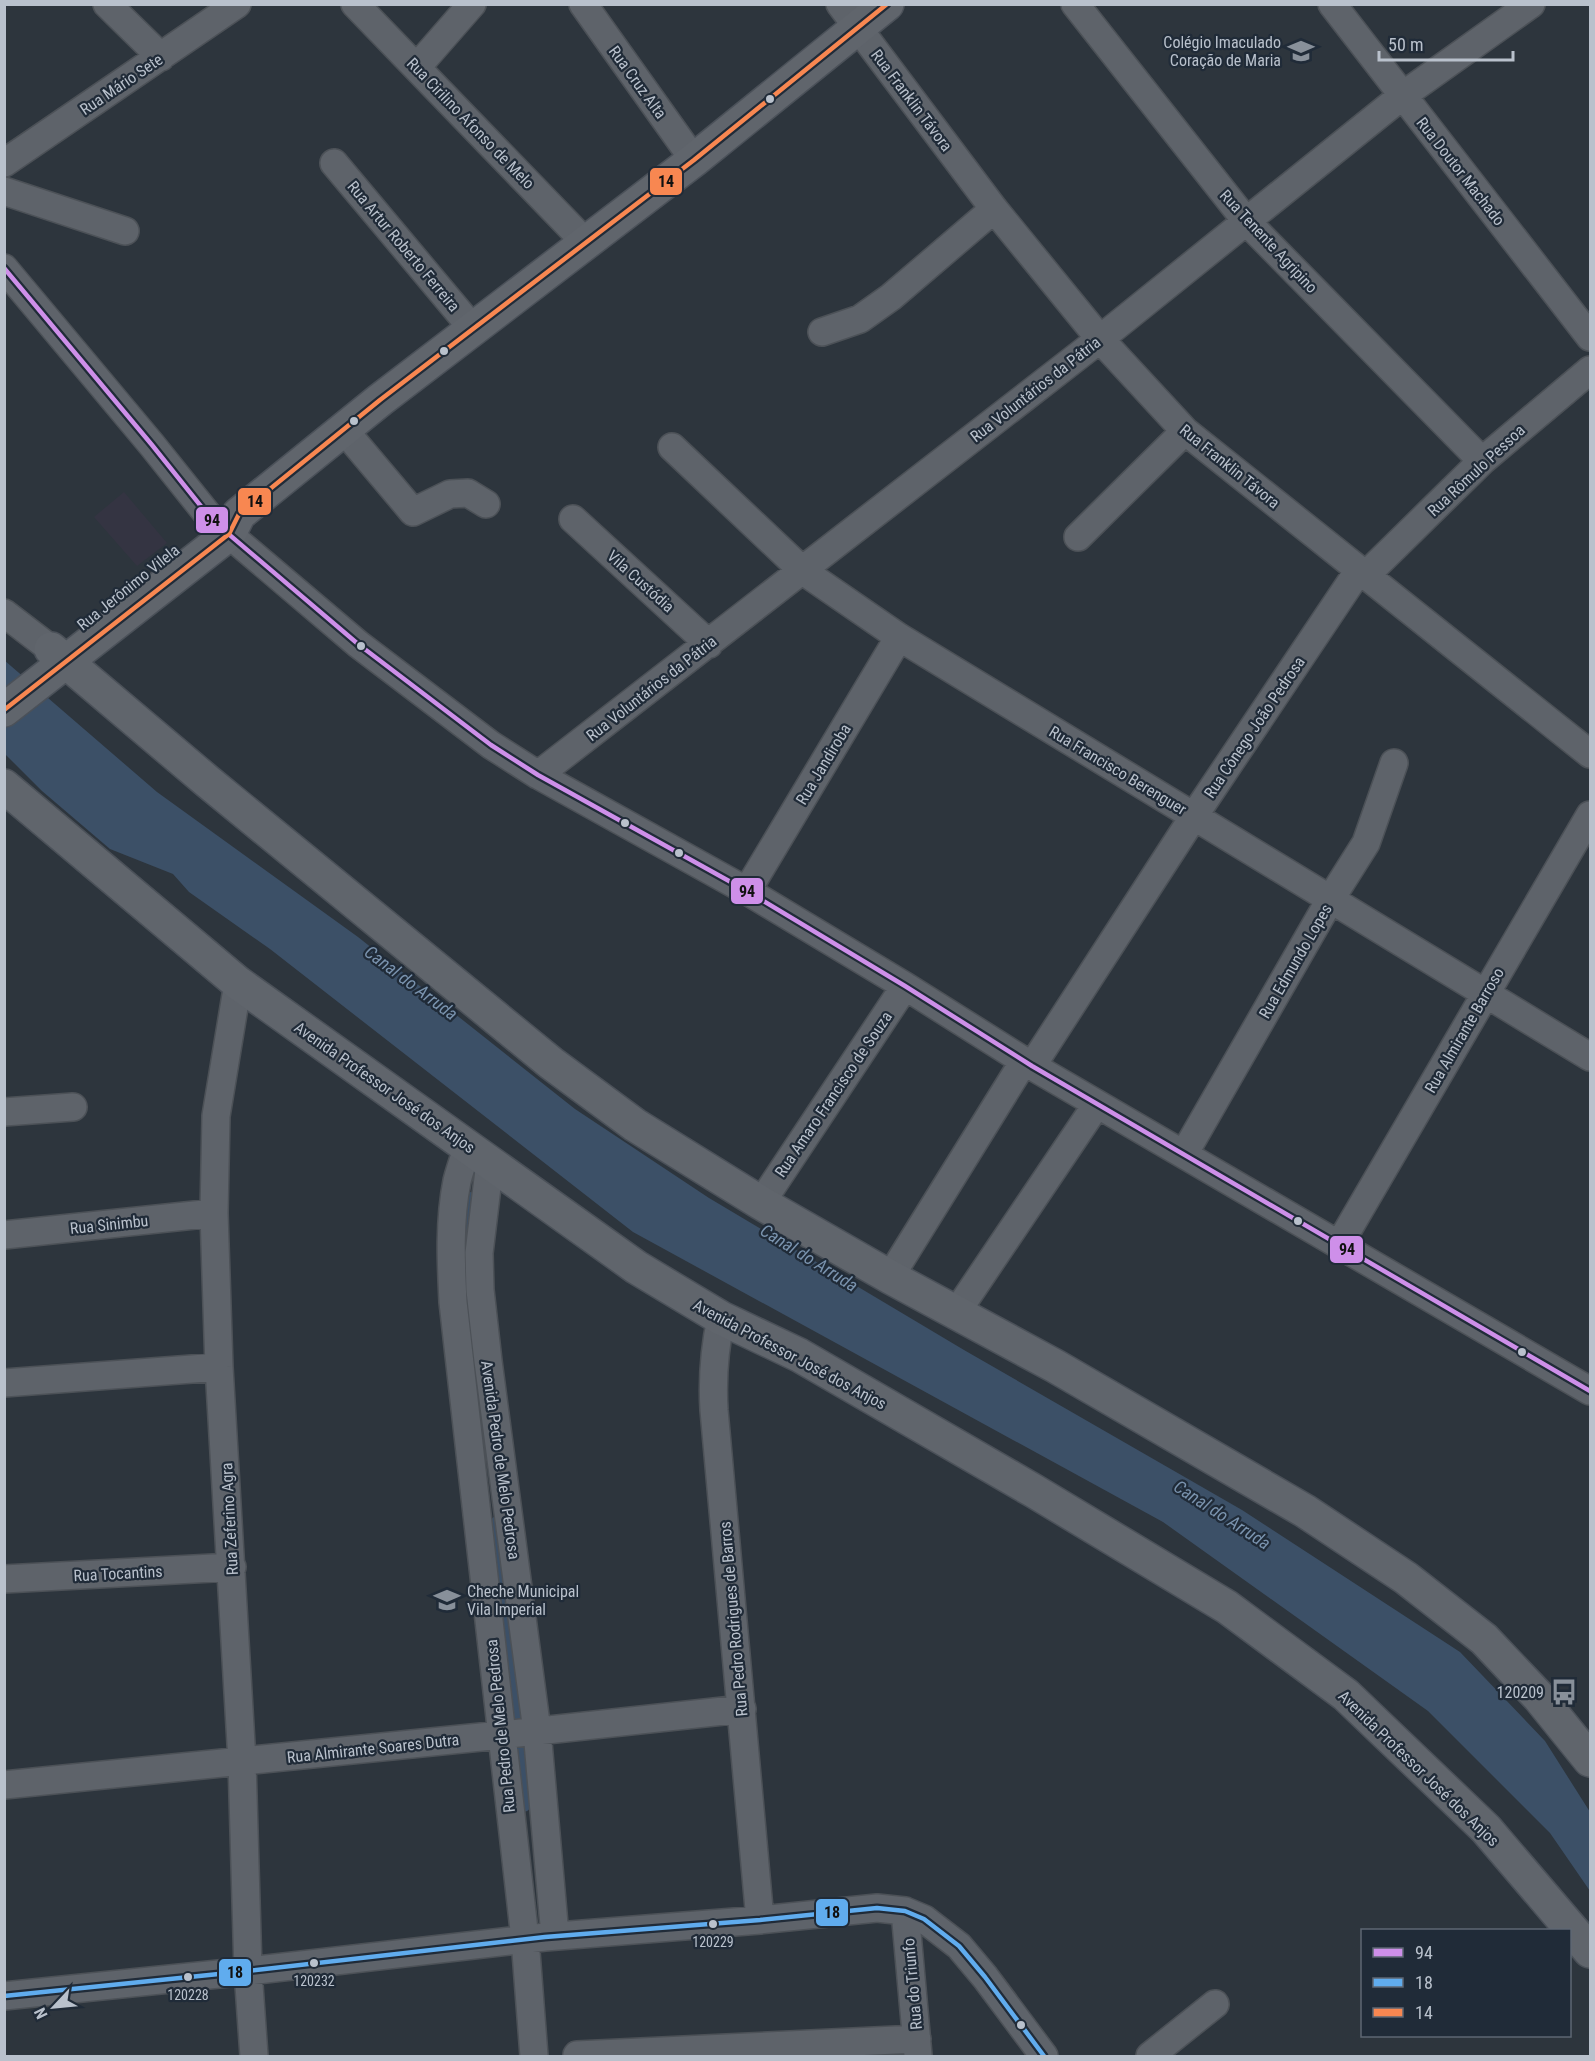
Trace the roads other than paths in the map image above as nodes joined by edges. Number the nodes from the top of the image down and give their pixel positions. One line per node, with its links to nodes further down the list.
1 (107, 4): 11 (street)
2 (237, 4): 11 (street, Rua Mário Sete)
3 (355, 4): 12 (street, Rua Cirilino Afonso de Melo)
4 (472, 4): 12 (street)
5 (583, 4): 14 (street, Rua Cruz Alta)
6 (887, 4): 10 (main road, Rua Jerônimo Vilela)
7 (1075, 4): 19 (street, Rua Tenente Agripino)
8 (1332, 4): 13 (street, Rua Doutor Machado)
9 (1532, 4): 13 (street, Rua Voluntários da Pátria)
10 (849, 16): 14 (main road, Rua Jerônimo Vilela); 18 (street, Rua Franklin Távora)
11 (161, 57): 15 (street, Rua Mário Sete)
12 (417, 67): 21 (street, Rua Cirilino Afonso de Melo)
13 (1402, 96): 19 (street, Rua Voluntários da Pátria); 25 (street, Rua Doutor Machado)
14 (694, 160): 21 (main road, Rua Jerônimo Vilela)
15 (4, 163)
16 (334, 163): 23 (street, Rua Artur Roberto Ferreira)
17 (4, 191): 20 (street)
18 (994, 209): 24 (street); 26 (street, Rua Franklin Távora)
19 (1246, 222): 26 (street, Rua Voluntários da Pátria); 31 (street, Rua Tenente Agripino)
20 (125, 231)
21 (586, 243): 23 (main road, Rua Jerônimo Vilela)
22 (4, 268): 34 (street)
23 (473, 328): 28 (main road, Rua Jerônimo Vilela)
24 (822, 332)
25 (1590, 337)
26 (1100, 339): 29 (street, Rua Franklin Távora); 36 (street, Rua Voluntários da Pátria)
27 (1590, 370): 31 (street, Rua Rômulo Pessoa)
28 (344, 430): 32 (street); 34 (main road, Rua Jerônimo Vilela)
29 (1185, 431): 35 (street); 37 (street, Rua Franklin Távora)
30 (672, 447): 36 (street, Rua Francisco Berenguer)
31 (1482, 461): 37 (street, Rua Rômulo Pessoa)
32 (486, 504)
33 (573, 519): 40 (street, Vila Custódia)
34 (226, 522): 41 (main road, Rua Jerônimo Vilela); 46 (street)
35 (1078, 537)
36 (803, 571): 39 (street, Rua Francisco Berenguer); 40 (street, Rua Voluntários da Pátria)
37 (1362, 573): 44 (street, Rua Franklin Távora); 49 (street, Rua Cônego João Pedrosa)
38 (4, 613): 41 (street)
39 (899, 637): 49 (street, Rua Francisco Berenguer); 50 (street, Rua Jandiroba)
40 (709, 644): 46 (street, Rua Voluntários da Pátria)
41 (48, 663): 42 (main road); 43 (main road); 62 (main road)
42 (4, 684)
43 (4, 710)
44 (1590, 754)
45 (1394, 763): 51 (street, Rua Edmundo Lopes)
46 (538, 775): 50 (street)
47 (4, 786): 52 (main road, Avenida Professor José dos Anjos)
48 (1590, 815): 54 (street, Rua Almirante Barroso)
49 (1194, 816): 51 (street, Rua Francisco Berenguer); 56 (street, Rua Cônego João Pedrosa)
50 (747, 891): 53 (street)
51 (1330, 900): 54 (street, Rua Francisco Berenguer); 61 (street, Rua Edmundo Lopes)
52 (238, 983): 60 (main road, Avenida Professor José dos Anjos); 63 (street, Rua Zeferino Agra)
53 (905, 986): 56 (street); 62 (street, Rua Amaro Francisco de Souza)
54 (1485, 993): 55 (street, Rua Francisco Berenguer); 65 (street, Rua Almirante Barroso)
55 (1590, 1057)
56 (1028, 1063): 57 (street); 66 (street, Rua Cônego João Pedrosa)
57 (1097, 1104): 61 (street); 67 (street)
58 (73, 1107): 59 (street)
59 (4, 1112)
60 (479, 1154): 68 (main road, Avenida Professor José dos Anjos); 75 (street, Avenida Pedro de Melo Pedrosa); 75 (street, Rua Pedro de Melo Pedrosa)
61 (1184, 1154): 65 (street)
62 (761, 1203): 66 (main road)
63 (214, 1213): 64 (street, Rua Sinimbu); 69 (street, Rua Zeferino Agra)
64 (4, 1235)
65 (1339, 1245): 71 (street)
66 (890, 1277): 67 (main road)
67 (956, 1313): 76 (main road)
68 (721, 1318): 74 (street, Rua Pedro Rodrigues de Barros); 82 (main road, Avenida Professor José dos Anjos)
69 (219, 1367): 70 (street); 72 (street, Rua Zeferino Agra)
70 (4, 1383)
71 (1590, 1391)
72 (232, 1567): 73 (street, Rua Tocantins); 77 (street, Rua Zeferino Agra)
73 (4, 1579)
74 (741, 1709): 75 (street, Rua Almirante Soares Dutra); 80 (street, Rua Pedro Rodrigues de Barros)
75 (519, 1733): 77 (street, Rua Almirante Soares Dutra); 81 (street, Avenida Pedro de Melo Pedrosa); 81 (street, Rua Pedro de Melo Pedrosa)
76 (1590, 1760)
77 (242, 1761): 78 (street, Rua Almirante Soares Dutra); 83 (street, Rua Zeferino Agra)
78 (4, 1785)
79 (905, 1911): 80 (street); 86 (street, Rua do Triunfo); 90 (street)
80 (760, 1920): 81 (street)
81 (536, 1943): 83 (street); 89 (street, Rua Pedro de Melo Pedrosa)
82 (1590, 1951)
83 (248, 1971): 84 (street); 88 (street, Rua Zeferino Agra)
84 (4, 1996)
85 (1215, 2004): 91 (street)
86 (917, 2048): 87 (street)
87 (577, 2055)
88 (254, 2056)
89 (534, 2056)
90 (1044, 2056)
91 (1150, 2056)

